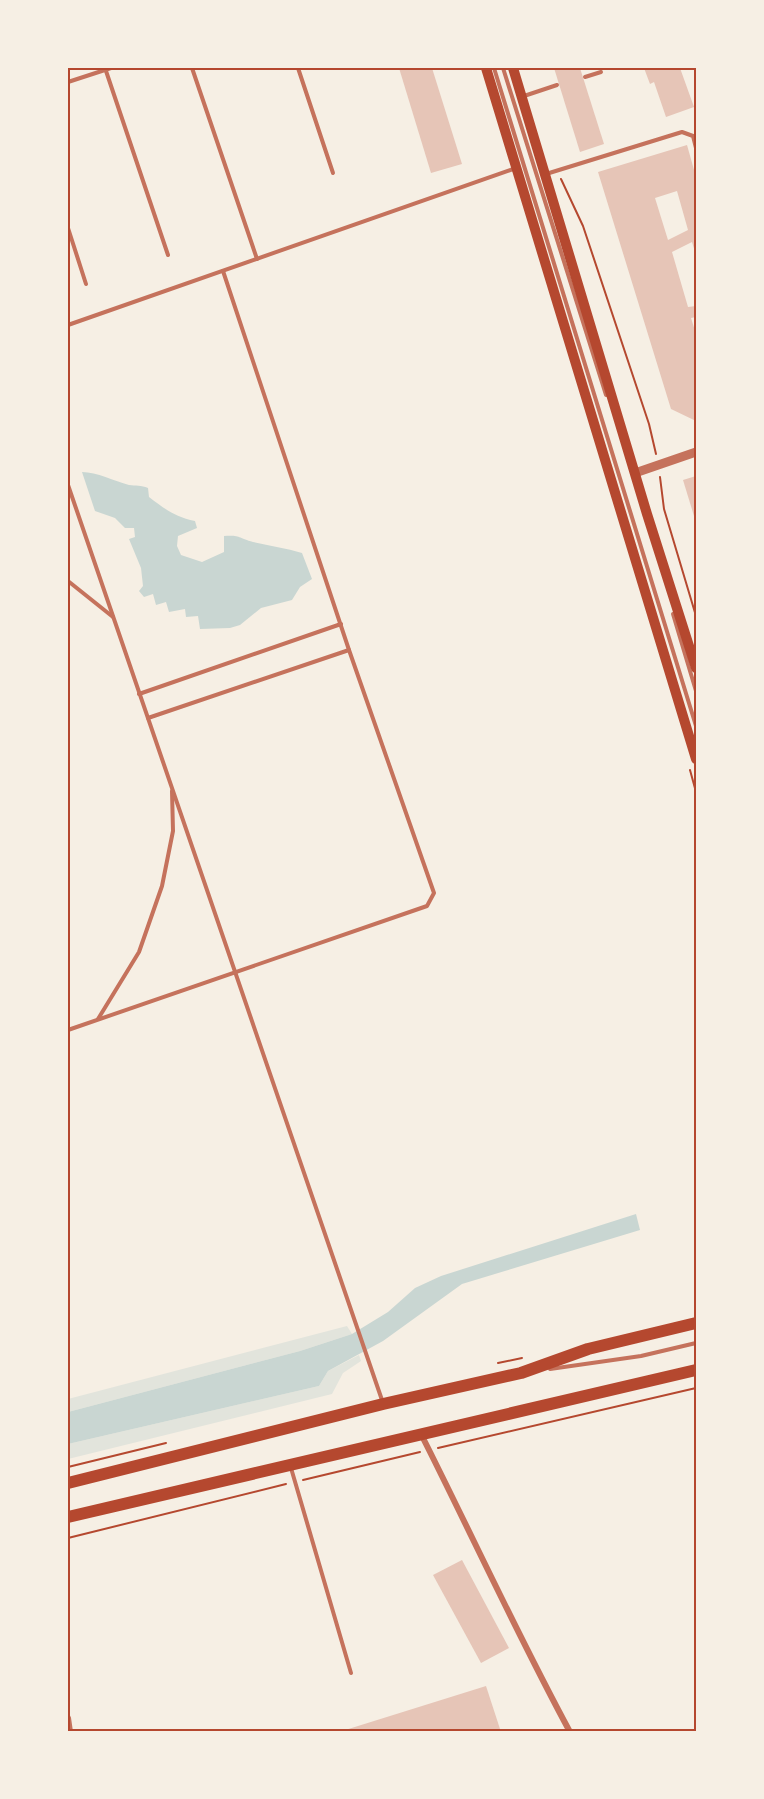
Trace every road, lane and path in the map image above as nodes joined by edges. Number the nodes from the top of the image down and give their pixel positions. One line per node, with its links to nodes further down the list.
1 (111, 68): 8 (lane)
2 (192, 68): 22 (lane)
3 (298, 68): 18 (lane)
4 (486, 68): 14 (main road)
5 (494, 68): 14 (lane)
6 (503, 68): 13 (lane)
7 (513, 68): 13 (main road)
8 (105, 69): 11 (lane); 21 (lane)
9 (601, 72): 10 (lane)
10 (585, 77)
11 (68, 82)
12 (557, 86): 13 (lane)
13 (517, 98): 14 (lane); 19 (main road); 36 (lane)
14 (501, 103): 16 (main road); 39 (lane)
15 (696, 148): 17 (lane)
16 (517, 168): 22 (lane); 40 (main road)
17 (557, 171): 19 (lane); 27 (path)
18 (333, 173)
19 (545, 174): 28 (main road)
20 (68, 228): 24 (lane)
21 (168, 255)
22 (257, 259): 23 (lane)
23 (223, 271): 25 (lane); 33 (lane)
24 (86, 284)
25 (68, 325)
26 (696, 452): 27 (street)
27 (658, 465): 28 (street); 31 (path)
28 (635, 472): 35 (main road)
29 (68, 484): 32 (lane)
30 (68, 581): 32 (lane)
31 (696, 616)
32 (113, 617): 37 (lane)
33 (341, 624): 34 (lane); 37 (lane)
34 (349, 650): 38 (lane); 42 (lane)
35 (696, 668)
36 (696, 691)
37 (139, 694): 38 (lane)
38 (148, 718): 41 (lane)
39 (696, 726)
40 (696, 759)
41 (172, 787): 42 (lane); 43 (lane)
42 (235, 972): 43 (lane); 50 (lane)
43 (97, 1020): 44 (lane)
44 (68, 1030)
45 (696, 1323): 48 (main road)
46 (696, 1343): 48 (lane)
47 (696, 1370): 51 (main road)
48 (521, 1372): 50 (main road)
49 (696, 1388): 52 (path)
50 (383, 1404): 55 (main road)
51 (421, 1434): 52 (street); 53 (main road)
52 (429, 1450): 54 (path); 61 (street)
53 (290, 1465): 54 (lane); 56 (main road)
54 (295, 1482): 57 (path); 58 (lane)
55 (68, 1483)
56 (68, 1517)
57 (68, 1538)
58 (351, 1673)
59 (68, 1718): 60 (street)
60 (70, 1731)
61 (570, 1731)

